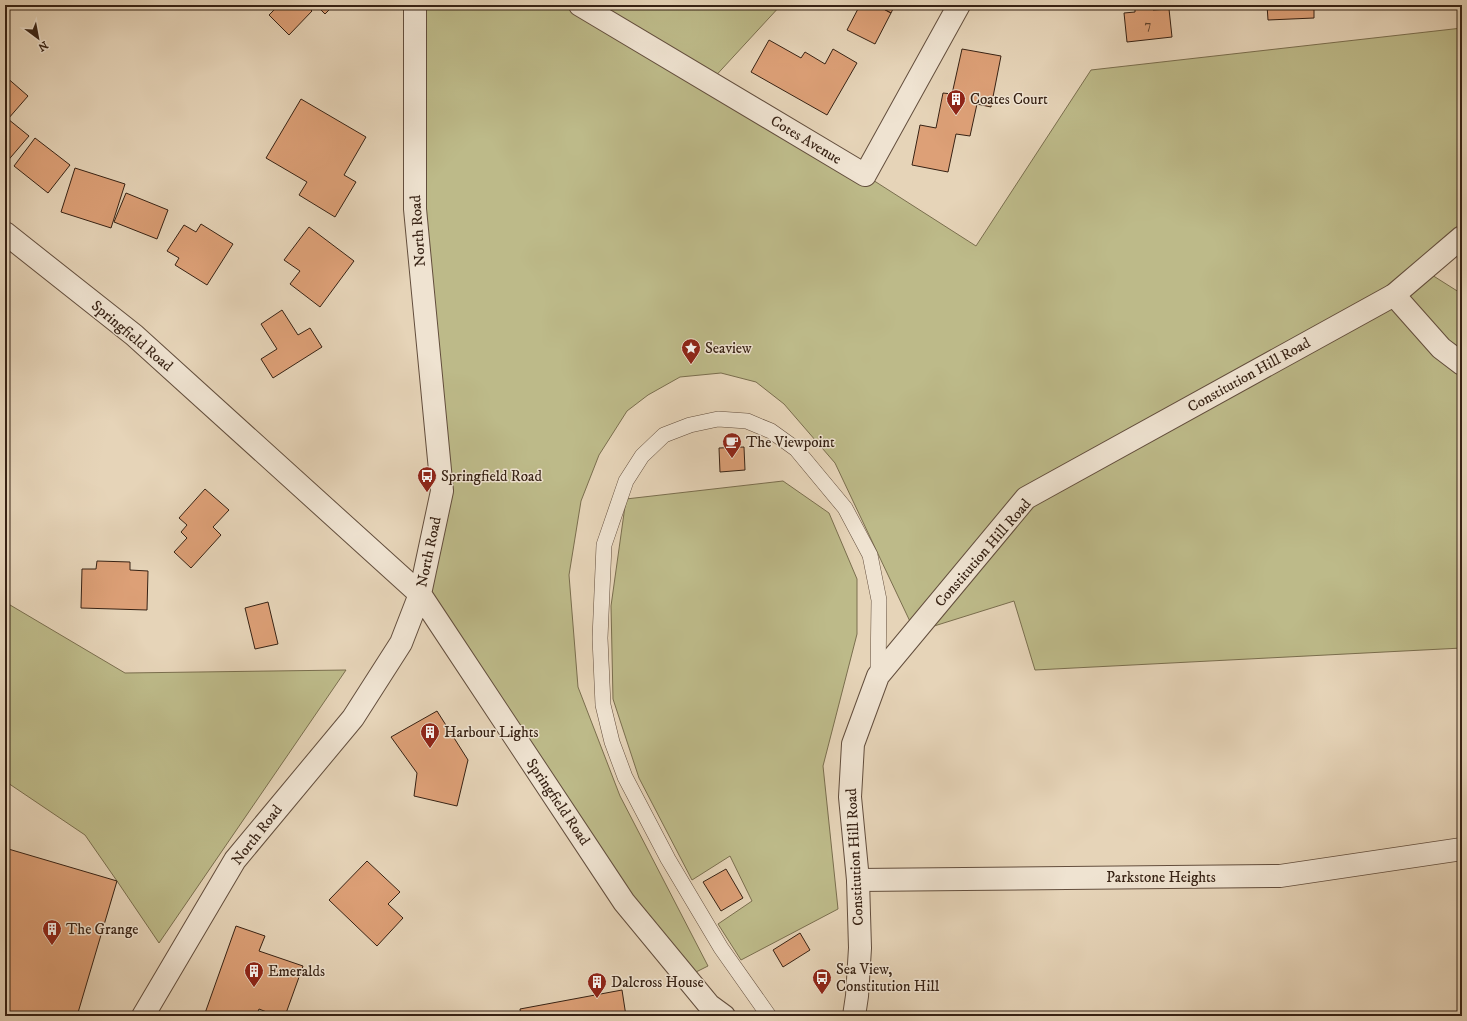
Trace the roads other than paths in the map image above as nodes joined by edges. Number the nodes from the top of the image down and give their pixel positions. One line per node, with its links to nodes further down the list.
1 (415, 5): 8 (street, North Road)
2 (580, 5): 3 (street, Cotes Avenue)
3 (959, 5)
4 (5, 233): 8 (street, Springfield Road)
5 (1462, 237): 6 (street, Constitution Hill Road)
6 (1394, 294): 7 (street); 9 (street, Constitution Hill Road)
7 (1462, 364)
8 (420, 594): 12 (street, North Road); 13 (street, Springfield Road)
9 (878, 676): 11 (street, Constitution Hill Road); 14 (lane)
10 (1462, 849): 11 (street, Parkstone Heights)
11 (858, 880): 15 (street, Constitution Hill Road)
12 (143, 1016)
13 (724, 1016)
14 (769, 1016)
15 (854, 1016)

